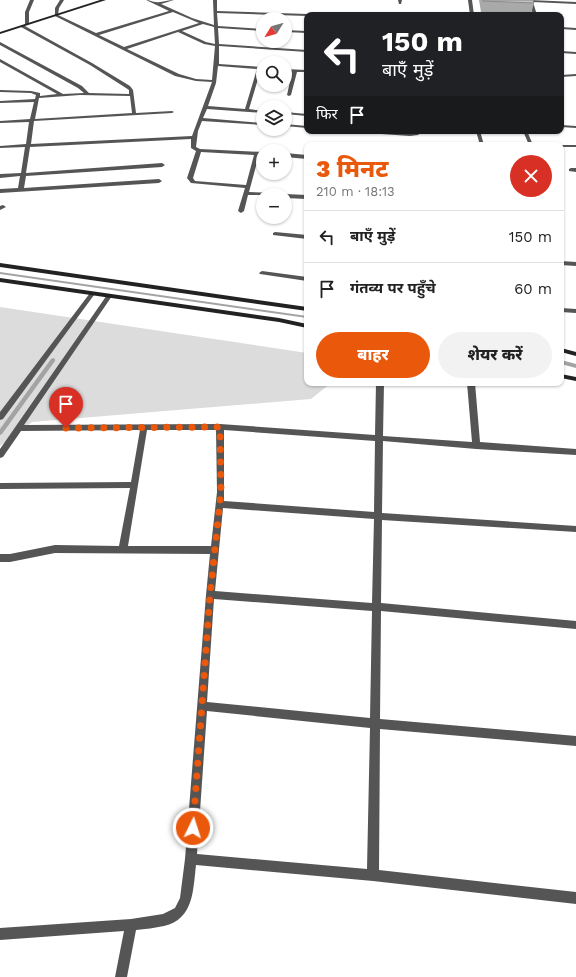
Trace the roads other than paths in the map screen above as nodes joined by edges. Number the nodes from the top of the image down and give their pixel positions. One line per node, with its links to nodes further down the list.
1 (32, 0): 18 (street)
2 (62, 0): 15 (street)
3 (104, 0): 15 (street)
4 (148, 0): 10 (street)
5 (172, 0): 10 (street)
6 (215, 0): 12 (street)
7 (470, 0): 13 (street)
8 (531, 0): 9 (street); 14 (street)
9 (576, 2)
10 (158, 4): 11 (street)
11 (173, 11): 17 (street); 28 (street)
12 (216, 12): 16 (street); 20 (street)
13 (472, 12)
14 (534, 12)
15 (56, 15): 18 (street); 28 (street)
16 (304, 16)
17 (202, 23): 20 (street); 24 (street)
18 (27, 24): 19 (street)
19 (22, 26): 27 (street); 46 (street)
20 (216, 27): 23 (street); 30 (street)
21 (564, 28): 22 (street)
22 (576, 29)
23 (256, 30)
24 (178, 31): 30 (street); 31 (street)
25 (292, 31): 26 (street)
26 (304, 32)
27 (0, 33)
28 (95, 35): 31 (street)
29 (0, 43): 45 (street)
30 (216, 46): 32 (street); 36 (street)
31 (123, 49): 42 (street)
32 (304, 51)
33 (564, 52): 34 (street)
34 (576, 53)
35 (0, 60): 47 (street)
36 (215, 65): 37 (street); 42 (street)
37 (256, 68)
38 (295, 70): 39 (street); 48 (street)
39 (304, 71)
40 (576, 75): 41 (street)
41 (564, 76)
42 (214, 81): 51 (street)
43 (256, 83): 52 (street)
44 (0, 91): 49 (street)
45 (88, 94): 46 (street); 47 (street)
46 (132, 94): 55 (street)
47 (63, 95): 49 (street)
48 (289, 95)
49 (37, 98): 50 (street); 59 (street)
50 (0, 102)
51 (205, 107): 52 (street); 58 (street)
52 (247, 110): 53 (street)
53 (256, 111)
54 (172, 112): 55 (street)
55 (134, 114): 59 (street)
56 (292, 114): 57 (street)
57 (304, 115)
58 (200, 119): 61 (street); 68 (street)
59 (32, 120): 60 (street); 69 (street)
60 (0, 122)
61 (256, 123)
62 (292, 126): 64 (street)
63 (564, 126): 65 (street)
64 (304, 127)
65 (576, 127)
66 (396, 134): 67 (street)
67 (416, 134)
68 (194, 138): 69 (street); 73 (street)
69 (29, 146): 72 (street); 79 (street)
70 (564, 146): 71 (street)
71 (576, 146)
72 (0, 147)
73 (199, 150): 74 (street); 82 (street)
74 (256, 154)
75 (292, 156): 76 (street)
76 (304, 157)
77 (256, 165): 82 (street)
78 (162, 166): 79 (street)
79 (24, 174): 80 (street); 83 (street)
80 (0, 176)
81 (159, 181): 83 (street)
82 (248, 187): 85 (street)
83 (21, 189): 84 (street)
84 (0, 191)
85 (246, 193): 86 (street); 89 (street)
86 (256, 194)
87 (292, 196): 88 (street)
88 (304, 197)
89 (241, 210)
90 (275, 234): 91 (street)
91 (304, 237)
92 (0, 264): 100 (street)
93 (564, 264): 94 (street)
94 (576, 264)
95 (262, 273): 96 (street)
96 (304, 279)
97 (0, 280): 98 (street)
98 (94, 294): 99 (street); 110 (street)
99 (107, 296): 103 (street); 112 (street)
100 (304, 309)
101 (564, 310): 102 (street)
102 (576, 311)
103 (304, 325)
104 (564, 351): 105 (street)
105 (576, 354)
106 (564, 377): 107 (street)
107 (576, 379)
108 (380, 386): 114 (street)
109 (471, 386): 115 (street)
110 (0, 417)
111 (220, 427): 113 (street); 114 (street); 120 (street)
112 (18, 428): 113 (street); 117 (street)
113 (144, 428): 118 (street)
114 (379, 439): 115 (street); 121 (street)
115 (476, 446): 116 (street)
116 (576, 452)
117 (0, 455)
118 (134, 485): 119 (street); 123 (street)
119 (0, 486)
120 (219, 504): 121 (street); 124 (street)
121 (378, 516): 122 (street); 127 (street)
122 (576, 529)
123 (123, 549): 124 (street); 125 (street)
124 (214, 550): 126 (street)
125 (0, 558)
126 (210, 595): 127 (street); 129 (street)
127 (377, 607): 128 (street); 130 (street)
128 (576, 625)
129 (202, 706): 130 (street); 132 (street)
130 (376, 724): 131 (street); 133 (street)
131 (576, 741)
132 (191, 859): 133 (street); 135 (street)
133 (373, 875): 134 (street)
134 (576, 898)
135 (131, 925): 136 (street); 137 (street)
136 (0, 934)
137 (121, 977)

